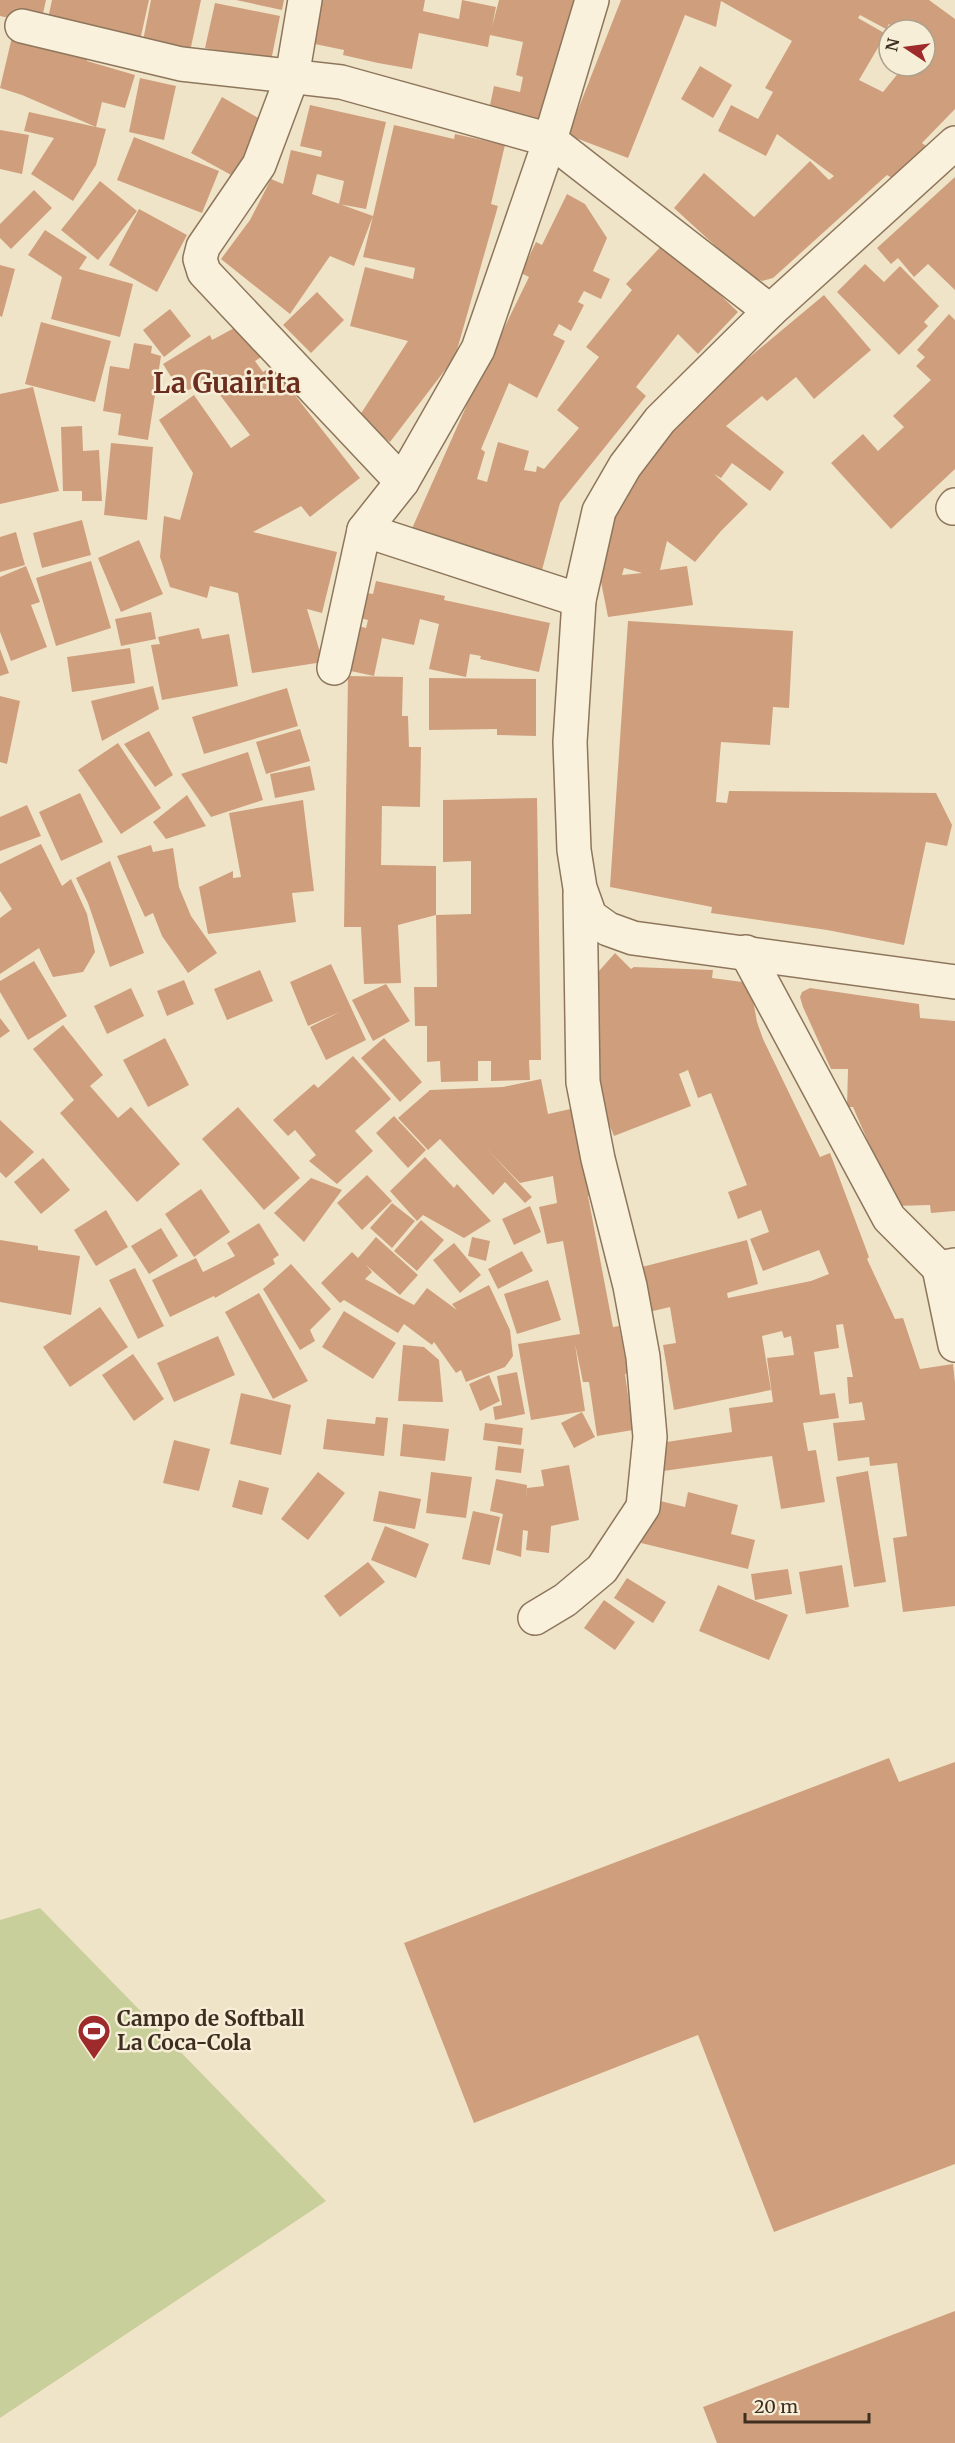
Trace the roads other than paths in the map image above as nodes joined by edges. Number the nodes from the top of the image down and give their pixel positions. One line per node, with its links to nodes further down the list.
1 (305, 0): 4 (street)
2 (592, 0): 5 (street)
3 (22, 26): 4 (street)
4 (292, 77): 5 (street); 8 (street)
5 (550, 140): 7 (street); 8 (street)
6 (955, 143): 7 (street)
7 (770, 311): 10 (street)
8 (402, 482): 9 (street)
9 (364, 530): 10 (street); 11 (street)
10 (579, 600): 12 (street)
11 (334, 668)
12 (580, 888): 13 (street); 17 (street)
13 (746, 952): 14 (street); 15 (street)
14 (955, 982)
15 (947, 1267): 16 (street)
16 (955, 1345)
17 (535, 1618)

